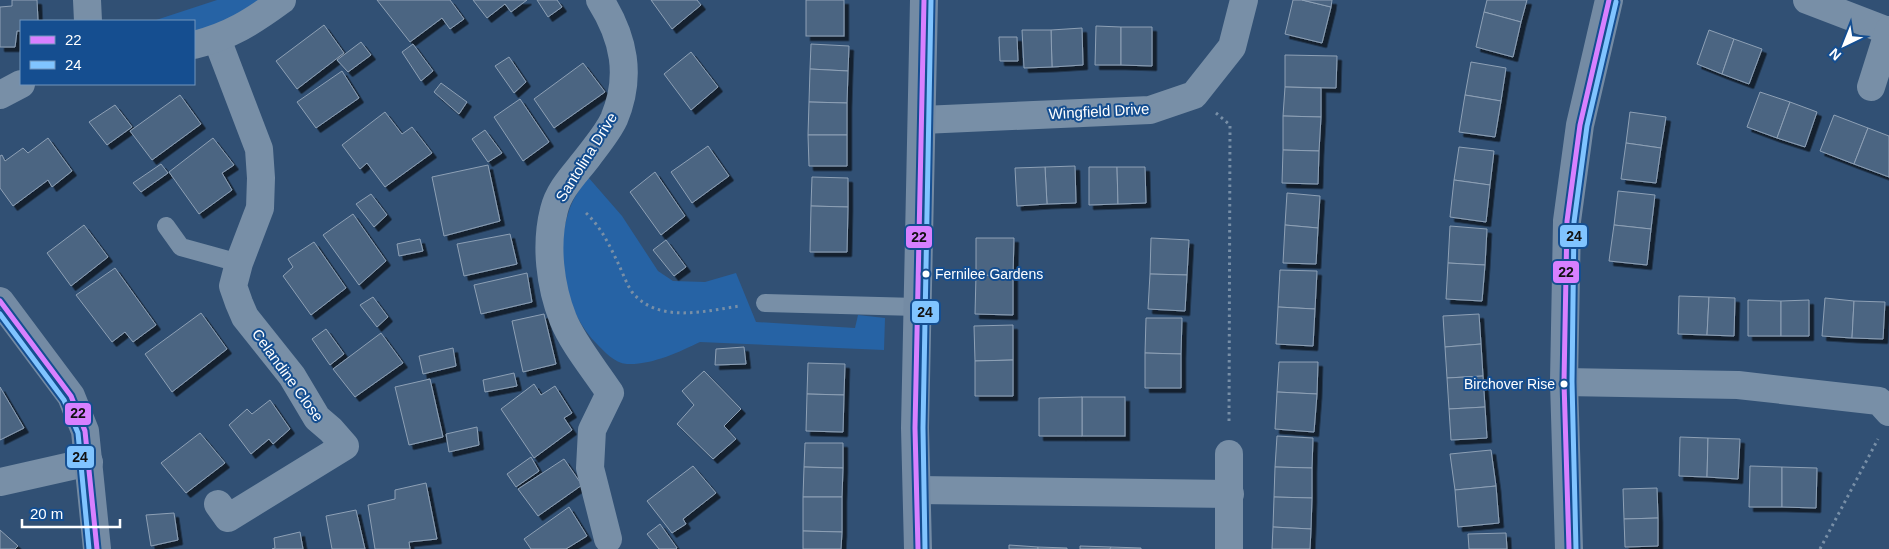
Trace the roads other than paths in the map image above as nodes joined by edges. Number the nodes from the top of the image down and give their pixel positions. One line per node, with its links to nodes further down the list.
1 (87, 0): 8 (street)
2 (282, 0): 10 (street)
3 (600, 0): 28 (street, Santolina Drive)
4 (924, 0): 14 (street)
5 (1244, 0): 14 (street, Wingfield Drive)
6 (1610, 0): 20 (street)
7 (1807, 0): 9 (street)
8 (88, 20)
9 (1889, 30): 12 (street)
10 (206, 42): 16 (street, Celandine Close)
11 (20, 85): 13 (street)
12 (1871, 86)
13 (0, 95)
14 (922, 120): 19 (street)
15 (166, 226): 16 (lane)
16 (239, 263): 27 (street, Celandine Close)
17 (0, 301): 23 (street)
18 (765, 303): 19 (lane)
19 (917, 307): 25 (street)
20 (1564, 382): 21 (street); 32 (street)
21 (1885, 424)
22 (1229, 454): 26 (street)
23 (89, 462): 24 (street); 29 (street)
24 (0, 482)
25 (917, 490): 26 (street); 30 (street)
26 (1230, 494): 31 (street)
27 (218, 504)
28 (608, 539)
29 (97, 549)
30 (918, 549)
31 (1229, 549)
32 (1569, 549)

